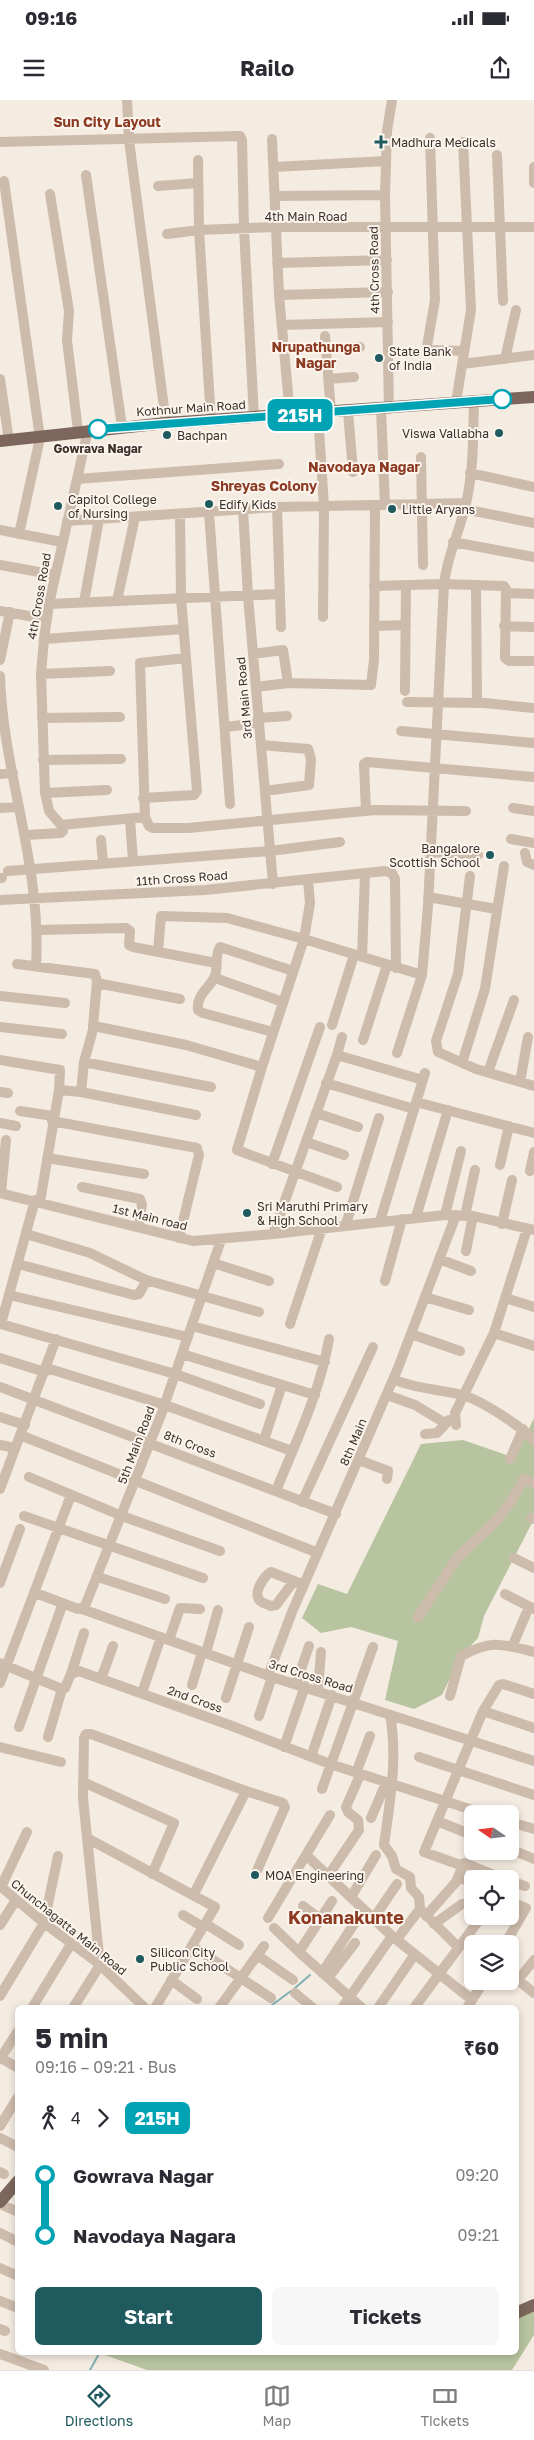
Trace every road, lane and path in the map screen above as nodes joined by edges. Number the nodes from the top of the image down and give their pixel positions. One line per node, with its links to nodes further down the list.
1 (127, 100): 5 (street)
2 (392, 100): 10 (street, 4th Cross Road)
3 (430, 138): 23 (street)
4 (272, 139): 11 (street)
5 (129, 140): 6 (street); 26 (street); 57 (street)
6 (0, 142)
7 (463, 142): 24 (street)
8 (498, 155): 25 (street)
9 (198, 160): 15 (street)
10 (386, 161): 11 (street); 19 (street, 4th Cross Road)
11 (274, 167): 20 (street)
12 (534, 167): 16 (street)
13 (86, 175): 58 (street)
14 (4, 182): 60 (street)
15 (198, 183): 17 (street); 28 (street)
16 (534, 183)
17 (158, 186)
18 (50, 194): 59 (street)
19 (385, 194): 20 (street); 27 (street, 4th Cross Road)
20 (275, 196): 21 (street)
21 (276, 227): 26 (street, 4th Main Road); 27 (street, 4th Main Road); 31 (street)
22 (534, 227): 25 (street, 4th Main Road)
23 (434, 228): 24 (street, 4th Main Road); 27 (street, 4th Main Road); 41 (street)
24 (467, 228): 25 (street, 4th Main Road); 41 (street)
25 (502, 228): 34 (street)
26 (244, 229): 28 (street, 4th Main Road); 55 (street)
27 (386, 229): 30 (street, 4th Cross Road)
28 (199, 230): 29 (street, 4th Main Road); 56 (street)
29 (166, 234)
30 (387, 260): 31 (street); 32 (street, 4th Cross Road)
31 (277, 263): 33 (street)
32 (388, 292): 33 (street); 36 (street, 4th Cross Road)
33 (279, 295): 37 (street)
34 (503, 301)
35 (516, 310): 43 (street)
36 (388, 322): 37 (street); 51 (street, 4th Cross Road)
37 (282, 325): 54 (street)
38 (325, 336): 40 (street)
39 (360, 347): 40 (street)
40 (326, 349): 47 (street)
41 (464, 351): 44 (street)
42 (534, 355): 43 (street)
43 (505, 359): 44 (street)
44 (462, 364): 50 (street)
45 (354, 377): 47 (street)
46 (0, 379): 61 (street)
47 (328, 379): 53 (street)
48 (534, 397): 49 (main road, Kothnur Main Road)
49 (474, 400): 50 (main road, Kothnur Main Road); 65 (street)
50 (456, 402): 51 (main road, Kothnur Main Road)
51 (385, 409): 52 (main road, Kothnur Main Road); 69 (street)
52 (348, 411): 53 (main road, Kothnur Main Road); 64 (street)
53 (324, 413): 54 (main road, Kothnur Main Road); 72 (street)
54 (290, 415): 55 (main road, Kothnur Main Road)
55 (254, 417): 56 (main road, Kothnur Main Road)
56 (211, 420): 57 (main road, Kothnur Main Road)
57 (166, 423): 58 (main road, Kothnur Main Road)
58 (122, 427): 59 (main road, Kothnur Main Road)
59 (83, 431): 60 (main road, Kothnur Main Road); 66 (street, 4th Cross Road)
60 (40, 438): 61 (main road, Kothnur Main Road); 81 (street)
61 (4, 441)
62 (420, 457): 68 (street)
63 (278, 464): 66 (street)
64 (353, 470)
65 (470, 473): 67 (street); 70 (street)
66 (77, 479): 78 (street, 4th Cross Road)
67 (534, 488)
68 (423, 503): 69 (street); 70 (street); 86 (street)
69 (380, 505): 72 (street); 91 (street)
70 (465, 506): 79 (street); 83 (street)
71 (277, 507): 72 (street); 73 (street); 93 (street)
72 (324, 507): 102 (street)
73 (243, 510): 74 (street); 95 (street, 3rd Main Road)
74 (209, 512): 75 (street); 96 (street)
75 (180, 514): 76 (street); 97 (street)
76 (135, 517): 77 (street); 98 (street)
77 (99, 519): 78 (street); 99 (street)
78 (67, 521): 82 (street, 4th Cross Road)
79 (534, 523)
80 (0, 530): 81 (street)
81 (19, 534): 82 (street)
82 (62, 542): 87 (street, 4th Cross Road)
83 (453, 542): 84 (street); 88 (street)
84 (534, 557)
85 (0, 565): 87 (street)
86 (423, 565)
87 (55, 575): 100 (street, 4th Cross Road)
88 (444, 584): 89 (street); 90 (street); 121 (street)
89 (406, 585): 91 (street); 104 (street)
90 (476, 585): 92 (street); 122 (street)
91 (374, 586): 105 (street)
92 (505, 590): 94 (street); 106 (street)
93 (280, 594): 95 (street); 107 (street)
94 (534, 594)
95 (248, 596): 96 (street); 111 (street, 3rd Main Road)
96 (214, 597): 97 (street); 129 (street)
97 (181, 598): 98 (street); 109 (street)
98 (117, 601): 99 (street)
99 (84, 602): 100 (street)
100 (49, 604): 103 (street, 4th Cross Road)
101 (5, 612): 103 (street); 113 (street)
102 (323, 617)
103 (46, 619): 110 (street, 4th Cross Road)
104 (406, 625): 105 (street); 121 (street)
105 (374, 626): 119 (street)
106 (504, 626): 108 (street); 114 (street)
107 (281, 627)
108 (534, 627)
109 (184, 629): 110 (street); 112 (street)
110 (44, 639): 116 (street, 4th Cross Road)
111 (253, 654): 119 (street); 120 (street, 3rd Main Road)
112 (186, 658): 144 (street); 144 (street)
113 (0, 660)
114 (534, 661)
115 (110, 671): 116 (street)
116 (41, 674): 127 (street, 4th Cross Road)
117 (0, 676): 118 (street)
118 (0, 682): 124 (street)
119 (288, 683): 120 (street)
120 (256, 688): 128 (street, 3rd Main Road)
121 (438, 701): 122 (street); 131 (street)
122 (477, 702): 123 (street)
123 (534, 708)
124 (2, 711): 132 (street)
125 (120, 716): 127 (street)
126 (287, 716): 128 (street)
127 (42, 718): 136 (street, 4th Cross Road)
128 (259, 721): 129 (street); 134 (street, 3rd Main Road)
129 (225, 727): 145 (street)
130 (401, 731): 131 (street)
131 (436, 734): 133 (street); 137 (street)
132 (4, 742): 138 (street)
133 (534, 743)
134 (261, 745): 142 (street, 3rd Main Road); 142 (street)
135 (121, 759): 136 (street)
136 (43, 760): 143 (street, 4th Cross Road)
137 (434, 767): 140 (street); 149 (street); 150 (street)
138 (13, 773): 139 (street); 146 (street)
139 (0, 774)
140 (534, 777)
141 (107, 790): 143 (street)
142 (265, 791): 154 (street, 3rd Main Road)
143 (45, 793): 156 (street, 4th Cross Road)
144 (143, 798): 155 (street)
145 (230, 804)
146 (19, 807): 147 (street); 157 (street)
147 (0, 808)
148 (513, 808): 152 (street)
149 (432, 809): 150 (street); 151 (street); 163 (street)
150 (366, 811): 154 (street)
151 (466, 811)
152 (534, 811)
153 (130, 819): 155 (street); 156 (street); 166 (street)
154 (267, 819): 155 (street); 162 (street, 3rd Main Road)
155 (147, 822)
156 (61, 825): 157 (street)
157 (26, 835): 170 (street)
158 (512, 839): 161 (street)
159 (101, 840): 167 (street)
160 (340, 842): 162 (street)
161 (534, 843)
162 (270, 851): 166 (street); 175 (street, 3rd Main Road)
163 (430, 852): 165 (street); 176 (street)
164 (525, 853): 168 (street)
165 (478, 855)
166 (133, 861): 167 (street)
167 (102, 864): 170 (street)
168 (534, 865)
169 (504, 866): 180 (street)
170 (31, 870): 172 (street); 177 (street)
171 (366, 874): 174 (street, 11th Cross Road); 184 (street); 188 (street, 11th Cross Road)
172 (3, 876)
173 (470, 876): 179 (street)
174 (308, 880): 175 (street, 11th Cross Road); 182 (street)
175 (273, 884): 177 (street, 11th Cross Road)
176 (428, 897): 179 (street); 190 (street)
177 (34, 898): 178 (street, 11th Cross Road); 181 (street)
178 (0, 900)
179 (466, 904): 180 (street); 211 (street)
180 (496, 909): 211 (street)
181 (38, 930): 183 (street); 187 (street)
182 (304, 939): 183 (street); 184 (street); 189 (street)
183 (158, 951): 185 (street)
184 (358, 956): 188 (street); 198 (street)
185 (216, 963): 189 (street); 191 (street)
186 (17, 964): 187 (street)
187 (36, 965): 192 (street)
188 (391, 966): 190 (street); 206 (street)
189 (294, 971): 197 (street)
190 (422, 975): 207 (street)
191 (215, 978): 197 (street); 202 (street)
192 (96, 983): 194 (street); 200 (street)
193 (0, 996): 196 (street)
194 (180, 999)
195 (514, 1000): 213 (street)
196 (65, 1002)
197 (283, 1002): 202 (street)
198 (332, 1025)
199 (0, 1027): 203 (street)
200 (93, 1027): 210 (street); 212 (street)
201 (320, 1028): 238 (street)
202 (273, 1032): 212 (street)
203 (62, 1034)
204 (342, 1037): 208 (street)
205 (528, 1037): 214 (street)
206 (363, 1040)
207 (397, 1054)
208 (336, 1055): 215 (street); 220 (street)
209 (0, 1060): 218 (street)
210 (84, 1062): 217 (street); 219 (street)
211 (462, 1063): 213 (street)
212 (262, 1067): 238 (street)
213 (488, 1072): 214 (street)
214 (520, 1082): 216 (street)
215 (326, 1083): 220 (street); 223 (street)
216 (534, 1086)
217 (211, 1087)
218 (59, 1090): 219 (street); 225 (street)
219 (81, 1092): 224 (street)
220 (415, 1105): 221 (street); 253 (street)
221 (448, 1110): 229 (street); 251 (street)
222 (20, 1112): 225 (street)
223 (316, 1113): 230 (street); 233 (street)
224 (196, 1115)
225 (53, 1118): 237 (street); 261 (street)
226 (379, 1118): 254 (street)
227 (0, 1123): 228 (street)
228 (16, 1126)
229 (509, 1126): 231 (street); 239 (street)
230 (358, 1127)
231 (534, 1133)
232 (6, 1140): 247 (street)
233 (306, 1142): 236 (street); 243 (street)
234 (461, 1151): 249 (street)
235 (534, 1152): 241 (street)
236 (344, 1156)
237 (47, 1158): 242 (street); 248 (street)
238 (272, 1164): 243 (street)
239 (500, 1165)
240 (475, 1170): 250 (street)
241 (530, 1171)
242 (144, 1174)
243 (296, 1174): 246 (street); 260 (street)
244 (512, 1180): 255 (street)
245 (82, 1187): 256 (street)
246 (337, 1187)
247 (0, 1193): 248 (street, 1st Main road)
248 (38, 1201): 256 (street, 1st Main road); 259 (street)
249 (445, 1214): 250 (street, 1st Main road); 251 (street, 1st Main road)
250 (464, 1216): 255 (street, 1st Main road); 263 (street); 264 (street, 8th Main)
251 (416, 1218): 252 (street, 1st Main road)
252 (402, 1219): 253 (street, 1st Main road); 270 (street)
253 (380, 1222): 254 (street, 1st Main road)
254 (346, 1224): 257 (street, 1st Main road)
255 (502, 1224): 258 (street, 1st Main road)
256 (138, 1227): 261 (street, 1st Main road)
257 (322, 1228): 260 (street, 1st Main road); 279 (street)
258 (530, 1230): 274 (street)
259 (26, 1234): 266 (street); 268 (street)
260 (273, 1234): 262 (street, 1st Main road)
261 (179, 1238): 262 (street, 1st Main road)
262 (221, 1240): 265 (street, 5th Main Road)
263 (466, 1251)
264 (439, 1259): 267 (street); 273 (street, 8th Main)
265 (213, 1263): 269 (street); 272 (street, 5th Main Road)
266 (18, 1264): 268 (street); 271 (street)
267 (471, 1272)
268 (148, 1280): 272 (street)
269 (269, 1281)
270 (385, 1281)
271 (9, 1295): 278 (street); 283 (street)
272 (202, 1296): 277 (street); 280 (street, 5th Main Road)
273 (425, 1297): 276 (street); 282 (street, 8th Main)
274 (506, 1298): 275 (street); 281 (street)
275 (534, 1307)
276 (469, 1310)
277 (259, 1312)
278 (1, 1322): 284 (street)
279 (290, 1324)
280 (192, 1326): 283 (street, 5th Main Road); 291 (street)
281 (494, 1333): 286 (street); 299 (street)
282 (411, 1334): 288 (street); 294 (street, 8th Main)
283 (188, 1337): 289 (street, 5th Main Road)
284 (56, 1339): 292 (street); 293 (street)
285 (329, 1339): 291 (street)
286 (534, 1346)
287 (373, 1347): 324 (street)
288 (460, 1351)
289 (182, 1354): 293 (street, 5th Main Road); 295 (street)
290 (0, 1358): 292 (street)
291 (325, 1362): 297 (street)
292 (46, 1370): 300 (street); 302 (street)
293 (175, 1374): 301 (street); 302 (street, 5th Main Road)
294 (394, 1379): 298 (street, 8th Main); 299 (street)
295 (282, 1385): 297 (street); 309 (street)
296 (0, 1387): 300 (street, 8th Cross)
297 (315, 1395): 314 (street)
298 (387, 1395): 304 (street); 316 (street, 8th Main)
299 (465, 1395): 304 (street); 306 (street)
300 (35, 1399): 305 (street); 311 (street, 8th Cross)
301 (260, 1404)
302 (165, 1405): 309 (street); 311 (street, 5th Main Road)
303 (0, 1417): 305 (street)
304 (451, 1424): 307 (street)
305 (24, 1425): 308 (street)
306 (523, 1429): 310 (street); 315 (street)
307 (425, 1434)
308 (20, 1435): 313 (street); 319 (street)
309 (264, 1440): 314 (street)
310 (534, 1441)
311 (151, 1442): 319 (street, 5th Main Road); 322 (street, 8th Cross)
312 (0, 1445): 313 (street)
313 (16, 1448): 321 (street)
314 (292, 1451): 322 (street)
315 (510, 1459)
316 (359, 1460): 318 (street); 325 (street, 8th Main)
317 (29, 1477): 323 (street)
318 (388, 1479)
319 (136, 1480): 327 (street, 5th Main Road); 332 (street)
320 (534, 1483): 348 (street)
321 (0, 1489)
322 (276, 1491): 324 (street, 8th Cross)
323 (71, 1495): 327 (street); 329 (street)
324 (302, 1502): 325 (street, 8th Cross)
325 (336, 1514): 332 (street, 8th Main)
326 (24, 1516): 329 (street)
327 (122, 1516): 330 (street, 5th Main Road); 331 (street)
328 (20, 1529): 338 (street)
329 (58, 1529): 330 (street); 341 (street)
330 (110, 1546): 335 (street, 5th Main Road); 336 (street)
331 (220, 1551)
332 (318, 1552): 339 (street, 8th Main)
333 (514, 1558): 334 (street)
334 (534, 1568)
335 (98, 1577): 342 (street); 344 (street, 5th Main Road)
336 (203, 1578)
337 (294, 1581): 339 (street)
338 (0, 1583)
339 (304, 1585): 362 (street, 8th Main)
340 (505, 1594): 347 (street)
341 (34, 1596): 343 (street); 359 (street)
342 (165, 1599)
343 (63, 1603): 344 (street); 363 (street)
344 (82, 1609): 351 (street, 3rd Cross Road)
345 (200, 1609): 351 (street)
346 (218, 1610): 358 (street)
347 (530, 1612): 355 (street)
348 (418, 1617)
349 (249, 1627): 360 (street)
350 (84, 1633): 361 (street)
351 (165, 1638): 358 (street, 3rd Cross Road); 370 (street)
352 (113, 1646): 364 (street)
353 (309, 1646): 367 (street)
354 (373, 1647): 375 (street)
355 (512, 1647): 357 (street); 373 (street)
356 (321, 1652): 369 (street)
357 (534, 1652)
358 (204, 1653): 360 (street, 3rd Cross Road); 366 (street)
359 (3, 1664): 363 (street); 365 (street)
360 (238, 1665): 362 (street, 3rd Cross Road); 374 (street)
361 (71, 1674): 364 (street, 2nd Cross); 368 (street)
362 (270, 1677): 367 (street, 3rd Cross Road); 378 (street, 8th Main)
363 (37, 1679): 368 (street); 379 (street)
364 (101, 1679): 370 (street, 2nd Cross)
365 (0, 1683)
366 (192, 1685)
367 (300, 1685): 369 (street, 3rd Cross Road); 385 (street)
368 (62, 1689): 382 (street)
369 (318, 1691): 372 (street, 3rd Cross Road)
370 (142, 1693): 385 (street, 2nd Cross)
371 (534, 1694): 376 (street)
372 (332, 1695): 375 (street, 3rd Cross Road); 386 (street)
373 (450, 1696)
374 (226, 1698)
375 (352, 1702): 377 (street, 3rd Cross Road); 390 (street)
376 (483, 1711): 380 (street); 383 (street)
377 (390, 1715): 383 (street, 3rd Cross Road); 394 (street)
378 (259, 1716)
379 (19, 1727)
380 (534, 1728)
381 (370, 1736): 392 (street)
382 (48, 1737)
383 (470, 1741): 388 (street, 3rd Cross Road); 391 (street)
384 (0, 1747): 389 (street)
385 (284, 1747): 386 (street, 2nd Cross)
386 (311, 1757): 390 (street, 2nd Cross)
387 (419, 1757): 391 (street)
388 (534, 1761)
389 (61, 1762)
390 (330, 1764): 392 (street, 2nd Cross); 395 (street)
391 (457, 1771): 397 (street); 398 (street)
392 (358, 1774): 394 (street, 2nd Cross); 417 (street)
393 (83, 1782): 396 (street); 407 (street); 416 (street)
394 (389, 1784): 398 (street, 2nd Cross); 401 (street); 431 (street)
395 (322, 1789)
396 (246, 1791): 415 (street); 424 (street)
397 (534, 1795)
398 (446, 1801): 399 (street, 2nd Cross); 402 (street)
399 (464, 1807)
400 (330, 1815): 409 (street)
401 (371, 1818)
402 (437, 1822): 406 (street); 413 (street)
403 (519, 1825): 404 (street)
404 (534, 1829)
405 (27, 1832): 423 (street)
406 (464, 1832)
407 (87, 1838): 416 (street); 455 (street)
408 (519, 1853): 412 (street)
409 (306, 1855): 417 (street); 433 (street)
410 (376, 1855): 425 (street)
411 (58, 1856): 436 (street)
412 (534, 1859)
413 (463, 1866): 414 (street); 418 (street)
414 (483, 1870)
415 (256, 1873)
416 (152, 1874): 424 (street)
417 (328, 1876): 425 (street)
418 (458, 1877): 419 (street); 431 (street)
419 (464, 1880)
420 (397, 1884): 434 (street)
421 (519, 1884): 422 (street)
422 (524, 1886)
423 (1, 1887): 426 (street, Chunchagatta Main Road)
424 (194, 1894): 441 (street)
425 (351, 1897): 434 (street)
426 (16, 1900): 436 (street, Chunchagatta Main Road); 439 (street)
427 (332, 1901): 435 (street)
428 (464, 1904): 438 (street)
429 (303, 1906): 435 (street)
430 (529, 1906): 443 (street)
431 (423, 1912): 438 (street); 444 (street)
432 (183, 1915): 441 (street)
433 (268, 1918)
434 (374, 1918): 444 (street)
435 (320, 1919): 451 (street)
436 (44, 1923): 446 (street, Chunchagatta Main Road); 466 (street)
437 (354, 1924): 458 (street)
438 (434, 1924): 450 (street)
439 (0, 1925)
440 (475, 1925): 450 (street)
441 (205, 1926): 447 (street); 448 (street)
442 (274, 1928): 451 (street)
443 (510, 1935)
444 (395, 1937): 452 (street); 468 (street)
445 (355, 1943): 458 (street)
446 (71, 1944): 455 (street, Chunchagatta Main Road); 471 (street)
447 (240, 1945)
448 (192, 1946): 459 (street); 460 (street)
449 (264, 1946): 453 (street)
450 (458, 1947): 456 (street)
451 (298, 1952): 458 (street)
452 (415, 1954): 456 (street); 479 (street)
453 (257, 1955): 459 (street); 461 (street)
454 (534, 1960): 457 (street)
455 (100, 1965): 472 (street); 473 (street, Chunchagatta Main Road)
456 (438, 1973): 470 (street); 480 (street)
457 (519, 1975)
458 (325, 1976): 468 (street)
459 (241, 1977): 467 (street); 475 (street)
460 (171, 1980): 469 (street); 474 (street)
461 (294, 1980)
462 (519, 1983): 465 (street)
463 (478, 1990): 470 (street)
464 (296, 1993): 476 (street)
465 (534, 1993)
466 (0, 1996)
467 (271, 1998)
468 (349, 1998): 477 (street); 478 (street)
469 (197, 1999)
470 (469, 2004)
471 (34, 2005)
472 (75, 2005)
473 (138, 2005)
474 (157, 2005)
475 (221, 2005)
476 (310, 2005)
477 (344, 2005)
478 (358, 2005)
479 (380, 2005)
480 (416, 2005)
481 (15, 2036): 482 (street)
482 (1, 2058): 483 (street)
483 (15, 2066)
484 (15, 2103): 485 (street)
485 (0, 2126)
486 (0, 2138): 487 (street)
487 (15, 2146)
488 (15, 2185): 489 (main road)
489 (0, 2203): 490 (street)
490 (15, 2210)
491 (0, 2233): 492 (street)
492 (15, 2240)
493 (0, 2268): 494 (street)
494 (15, 2275)
495 (0, 2301): 496 (street)
496 (15, 2305)
497 (534, 2306): 498 (main road)
498 (519, 2312)
499 (0, 2354): 500 (street)
500 (44, 2370)

